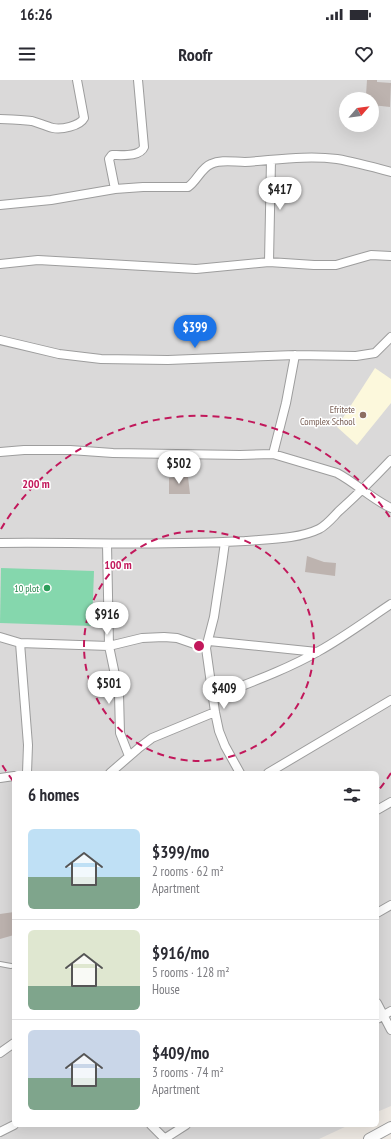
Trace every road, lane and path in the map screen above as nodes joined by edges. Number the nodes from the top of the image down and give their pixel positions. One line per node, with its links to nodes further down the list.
1 (77, 80): 3 (street)
2 (138, 80): 6 (street)
3 (0, 119)
4 (271, 160): 5 (street); 6 (street); 9 (street)
5 (391, 172)
6 (115, 189): 7 (street)
7 (0, 205)
8 (391, 256): 9 (street)
9 (269, 262): 10 (street)
10 (0, 264)
11 (391, 337): 13 (street)
12 (0, 340): 13 (street)
13 (295, 354): 15 (street)
14 (0, 452): 15 (street)
15 (273, 454): 17 (street)
16 (391, 460): 17 (street)
17 (362, 490): 18 (street); 19 (street)
18 (391, 508)
19 (225, 542): 21 (street); 25 (street)
20 (0, 543): 21 (street)
21 (107, 544): 26 (street)
22 (391, 604): 27 (street)
23 (0, 637): 24 (street)
24 (20, 643): 26 (street); 32 (street)
25 (207, 644): 26 (street); 27 (street); 28 (street)
26 (109, 646): 31 (street)
27 (318, 652): 28 (street)
28 (213, 697): 30 (street)
29 (391, 700): 35 (street)
30 (215, 712): 31 (street); 34 (street)
31 (129, 756): 33 (street)
32 (27, 771)
33 (112, 771)
34 (239, 771)
35 (271, 771)
36 (12, 776): 37 (street)
37 (0, 778)
38 (391, 802): 39 (street)
39 (379, 809)
40 (391, 905): 41 (street)
41 (379, 912)
42 (0, 964): 43 (lane)
43 (11, 966)
44 (384, 1015): 45 (street)
45 (391, 1030)
46 (12, 1044): 47 (street)
47 (0, 1053)
48 (12, 1126): 52 (street)
49 (153, 1127): 53 (street)
50 (183, 1127): 53 (street)
51 (391, 1127): 54 (street)
52 (0, 1132)
53 (164, 1139)
54 (369, 1139)

